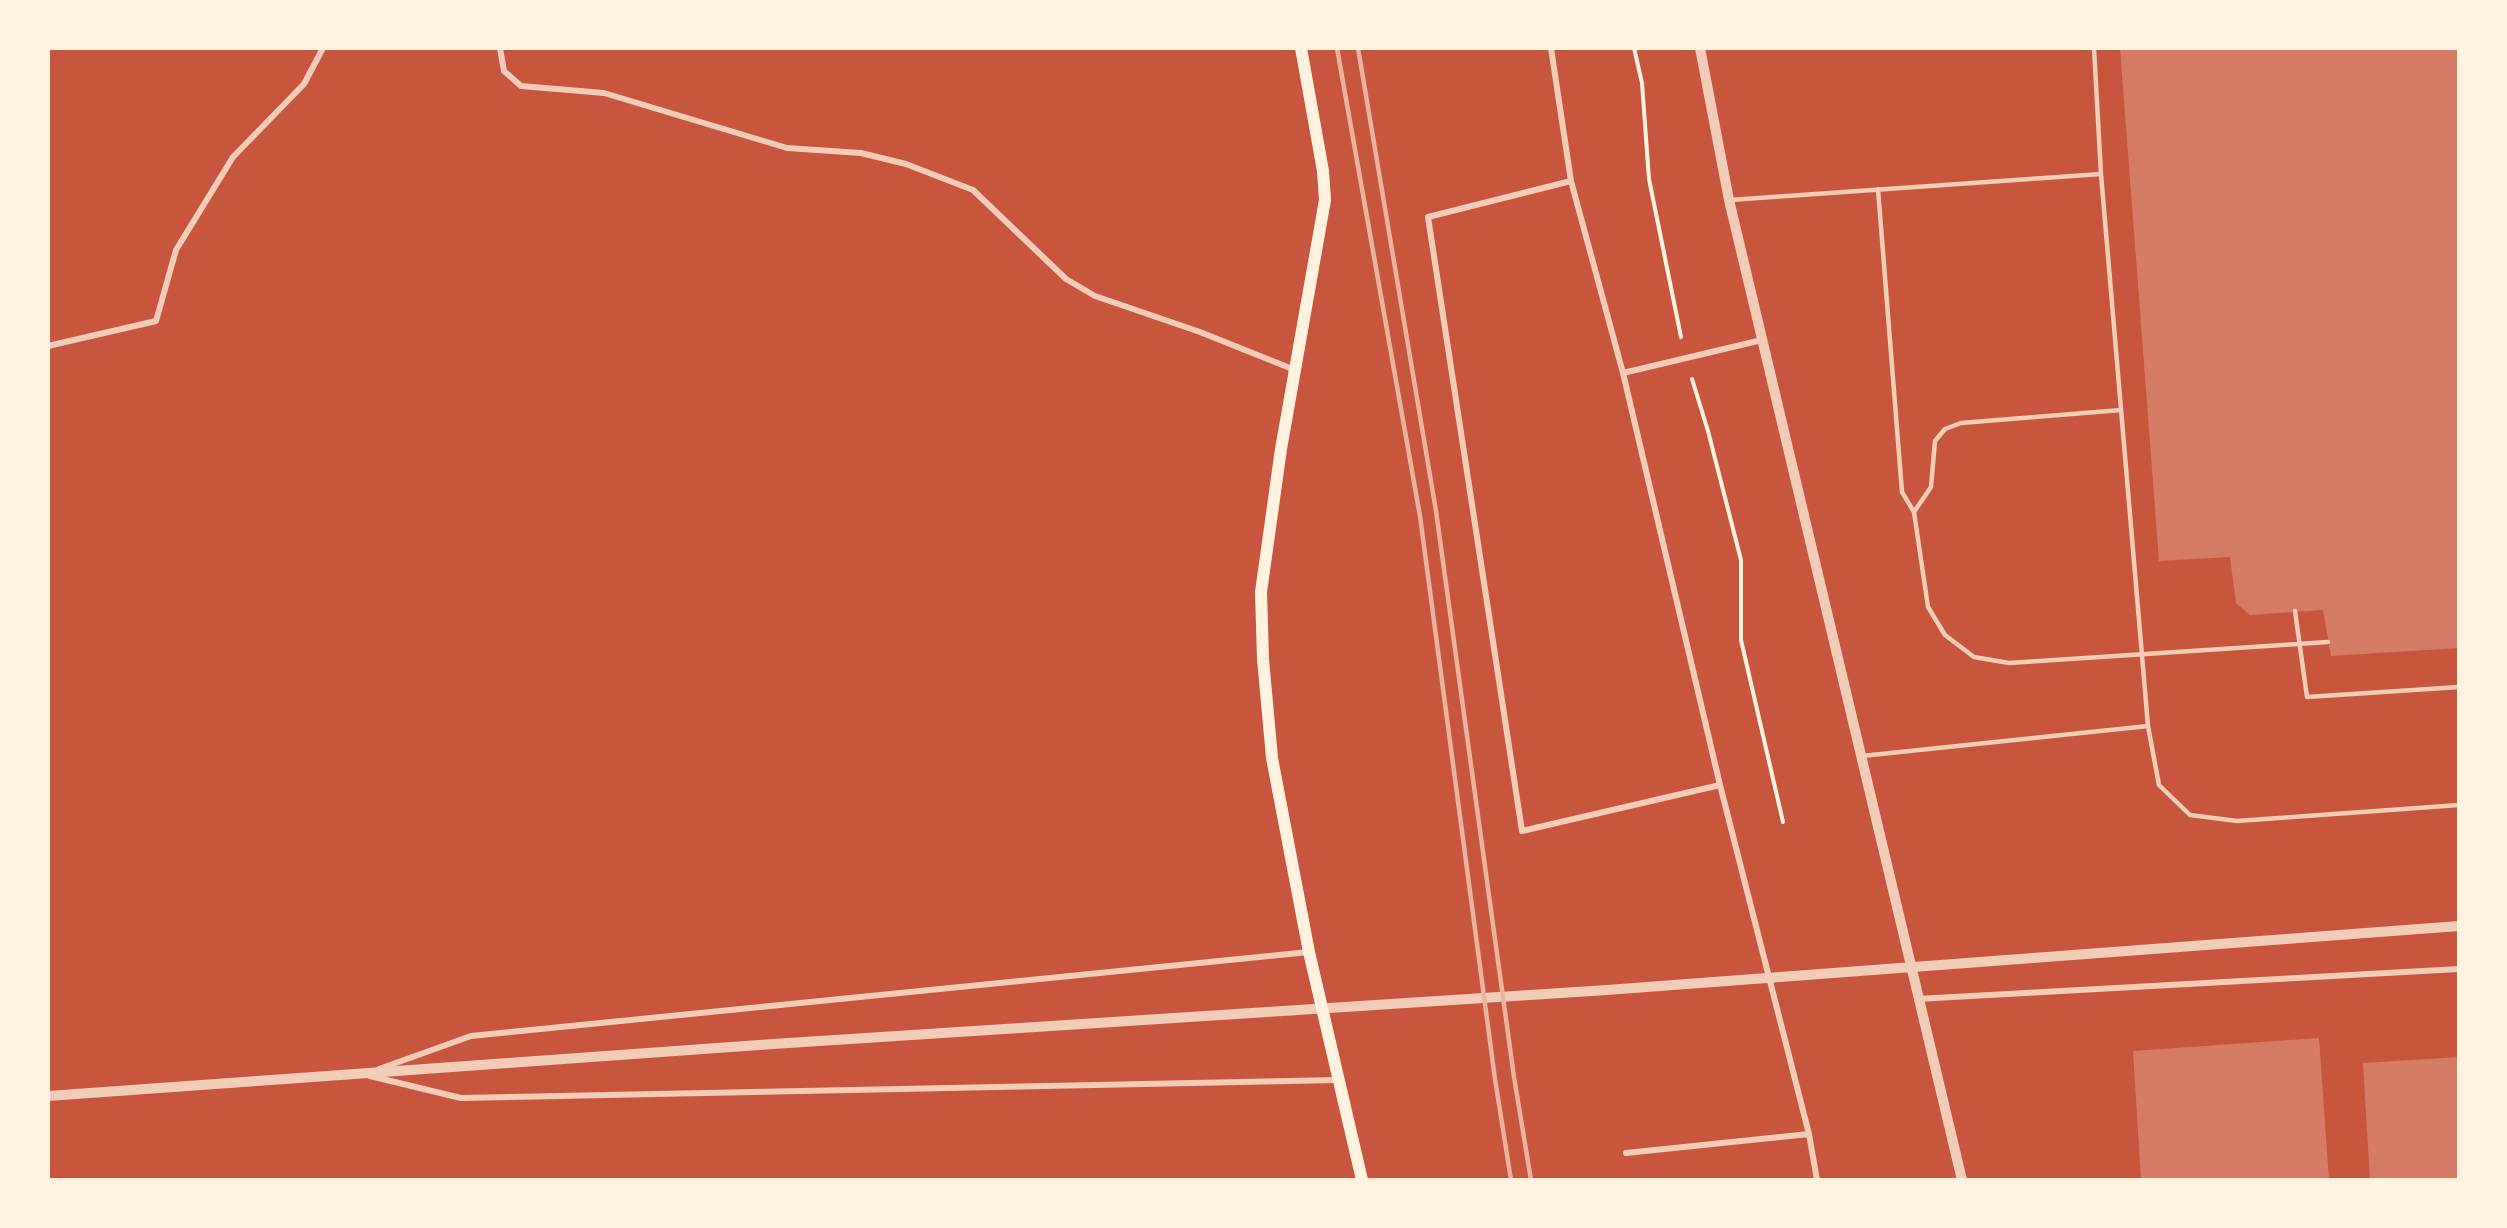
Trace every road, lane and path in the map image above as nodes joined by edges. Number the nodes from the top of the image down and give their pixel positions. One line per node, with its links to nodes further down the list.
1 (323, 48): 13 (street)
2 (500, 48): 15 (street)
3 (1301, 48): 15 (main road)
4 (1551, 48): 9 (street)
5 (1634, 48): 14 (path)
6 (1700, 48): 11 (street)
7 (2094, 48): 8 (lane)
8 (2101, 174): 10 (lane); 17 (lane)
9 (1571, 181): 16 (street); 24 (street)
10 (1878, 189): 11 (lane); 18 (lane)
11 (1729, 200): 12 (street)
12 (1762, 340): 14 (street); 23 (street)
13 (48, 346)
14 (1685, 358): 16 (street); 26 (path)
15 (1294, 370): 28 (main road)
16 (1623, 373): 24 (street)
17 (2121, 410): 18 (lane); 22 (lane)
18 (1914, 512): 20 (lane)
19 (2295, 611): 21 (lane)
20 (2328, 642)
21 (2459, 687)
22 (2148, 726): 23 (lane); 25 (lane)
23 (1860, 756): 30 (street)
24 (1720, 785): 34 (street)
25 (2459, 805)
26 (1783, 822)
27 (2459, 926): 31 (street)
28 (1309, 952): 31 (street); 32 (main road)
29 (2459, 969): 30 (street)
30 (1917, 999): 38 (street)
31 (364, 1074): 32 (street); 33 (street)
32 (1339, 1080): 36 (main road)
33 (48, 1096)
34 (1809, 1134): 35 (street); 37 (street)
35 (1626, 1153)
36 (1362, 1180)
37 (1817, 1180)
38 (1962, 1180)

